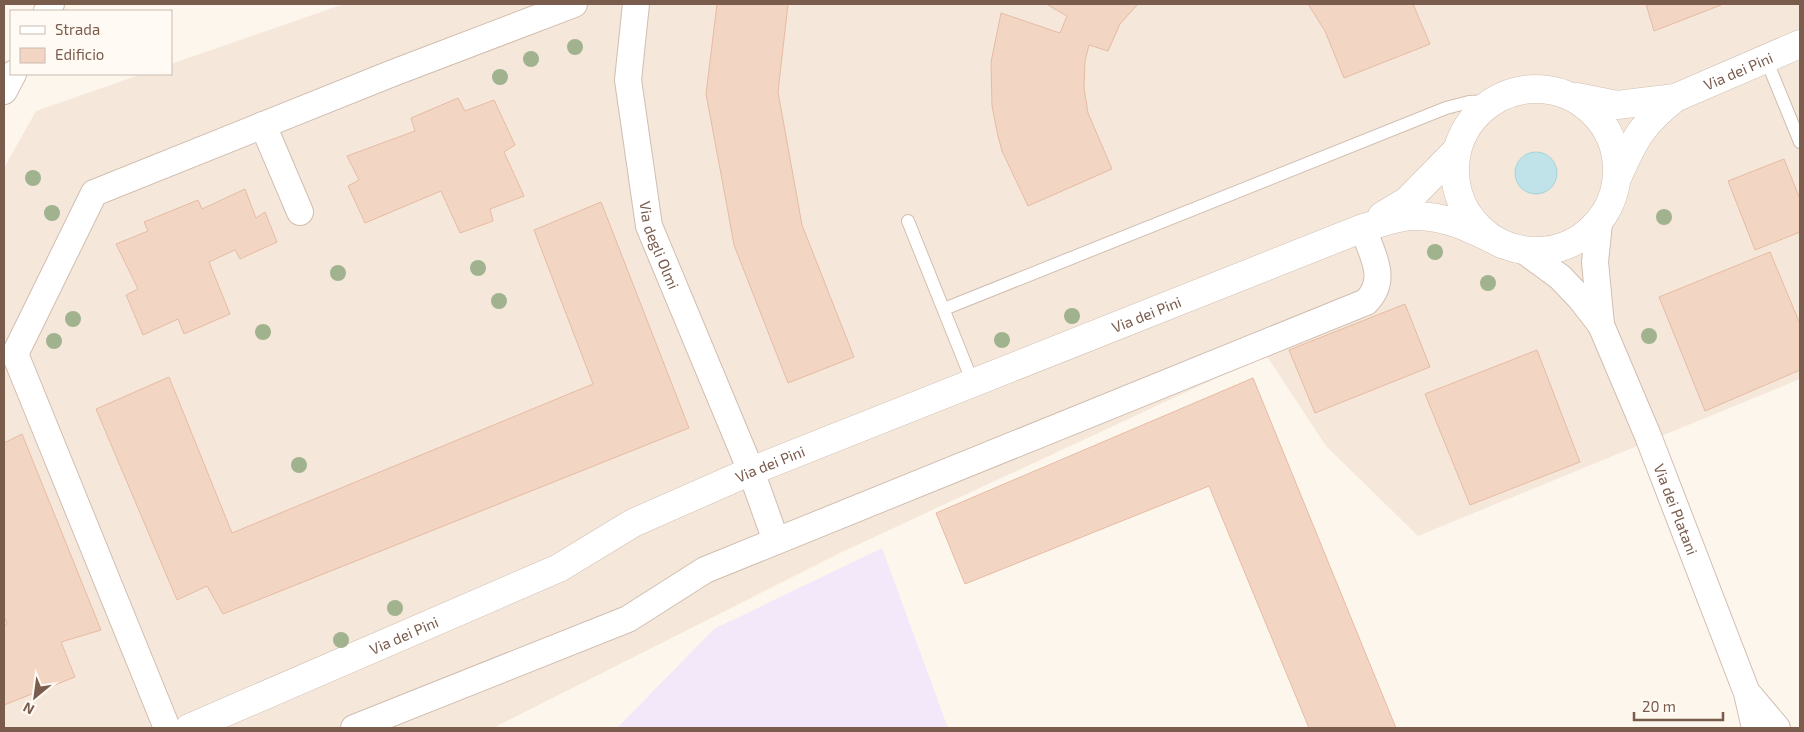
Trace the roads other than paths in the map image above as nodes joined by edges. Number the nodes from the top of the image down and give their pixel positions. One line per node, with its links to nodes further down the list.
1 (574, 4): 10 (street)
2 (636, 4): 22 (street, Via degli Olmi)
3 (1800, 44): 4 (street, Via dei Pini)
4 (1766, 58): 8 (street, Via dei Pini); 11 (lane)
5 (12, 75): 6 (street)
6 (4, 92)
7 (1571, 95): 8 (street, Via dei Pini); 9 (street); 13 (street)
8 (1675, 98): 13 (street, Via dei Pini)
9 (1490, 101): 12 (street); 19 (lane)
10 (263, 125): 14 (street); 25 (street)
11 (1800, 142)
12 (1456, 151): 17 (street, Via dei Pini); 18 (street)
13 (1618, 177): 16 (street)
14 (300, 212)
15 (908, 221): 19 (lane)
16 (1598, 223): 18 (street); 20 (street, Via dei Platani)
17 (1363, 228): 18 (street, Via dei Pini); 21 (street, Via dei Pini); 23 (street)
18 (1512, 247): 20 (street, Via dei Platani)
19 (944, 309): 21 (lane)
20 (1601, 325): 24 (street, Via dei Platani)
21 (973, 383): 22 (street, Via dei Pini)
22 (752, 471): 23 (street, Via degli Olmi); 26 (street, Via dei Pini)
23 (776, 541): 27 (street)
24 (1747, 693): 28 (street, Via dei Platani); 29 (street, Via dei Platani)
25 (166, 728)
26 (190, 728)
27 (354, 728)
28 (1755, 728)
29 (1777, 728)

